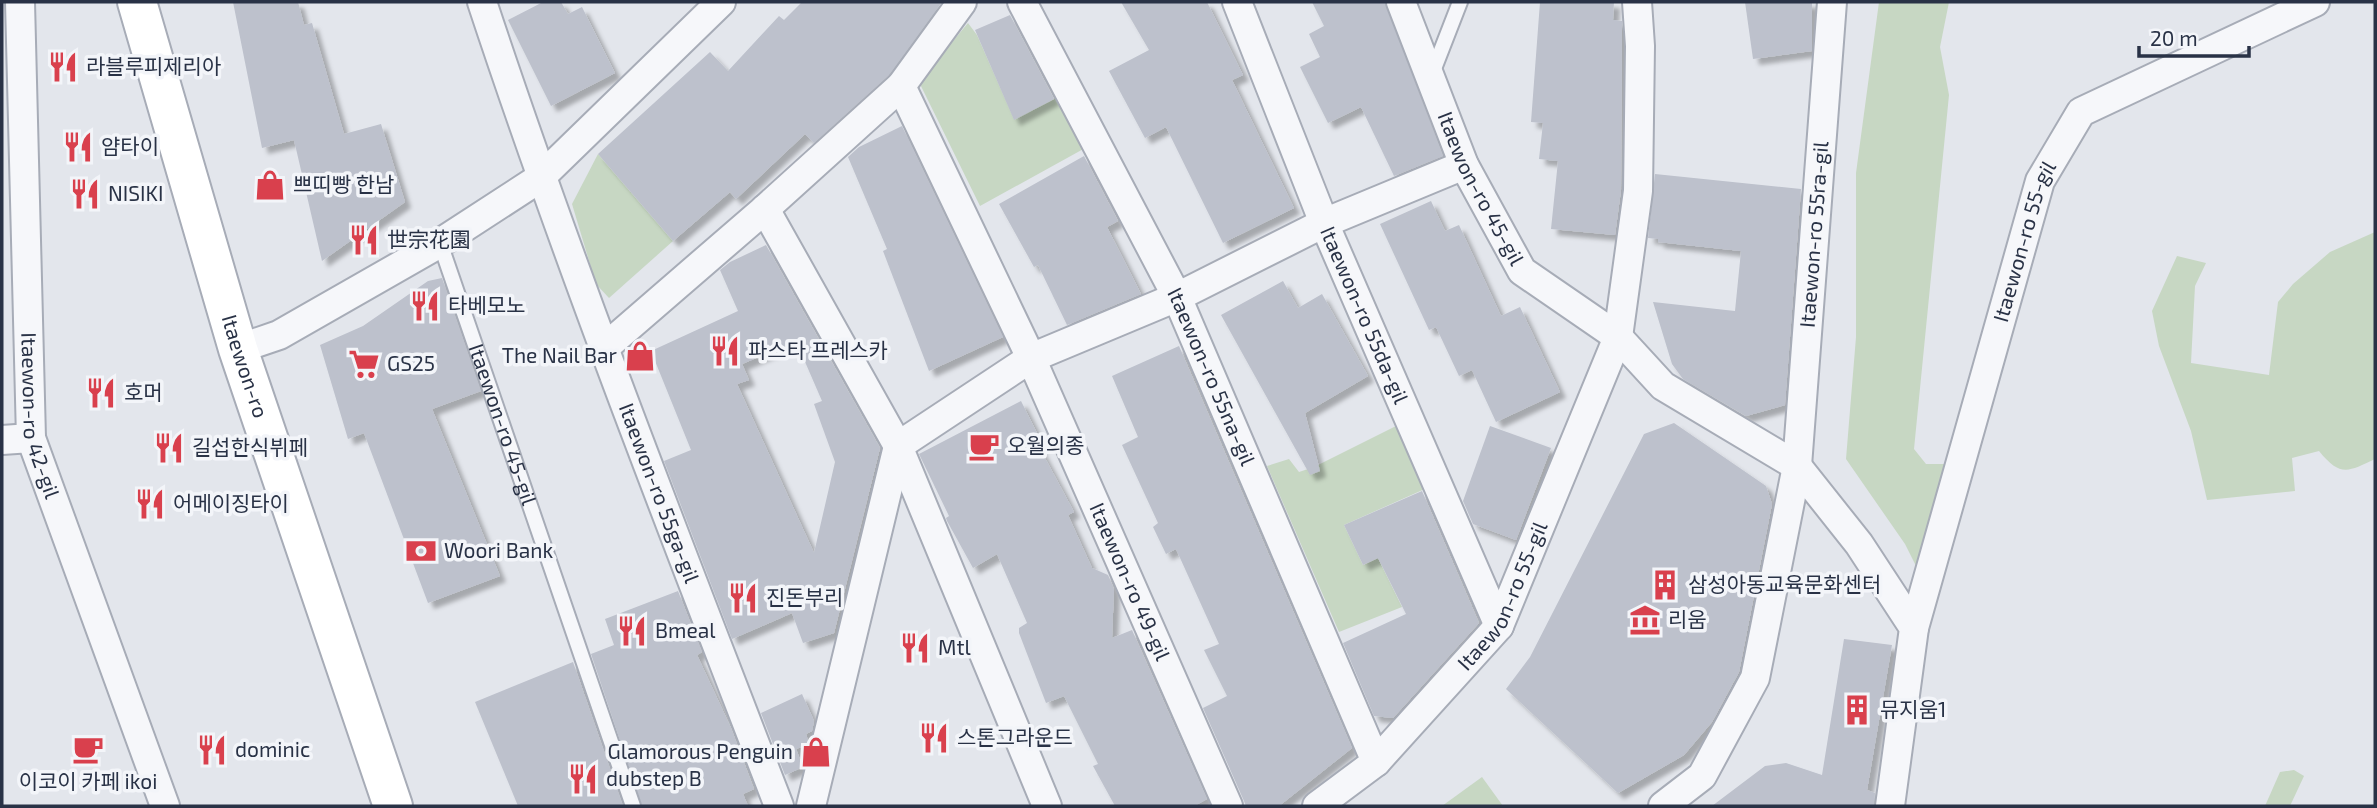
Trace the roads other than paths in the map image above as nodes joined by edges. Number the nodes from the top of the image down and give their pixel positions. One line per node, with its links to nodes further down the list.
1 (20, 2): 25 (street, Itaewon-ro 42-gil)
2 (137, 2): 22 (main road, Itaewon-ro)
3 (482, 2): 16 (street)
4 (721, 2): 16 (street)
5 (962, 2): 14 (street)
6 (1021, 2): 20 (street, Itaewon-ro 55na-gil)
7 (1237, 2): 18 (street, Itaewon-ro 55da-gil)
8 (1401, 2): 13 (street, Itaewon-ro 45-gil)
9 (1460, 2): 13 (lane)
10 (1637, 2): 21 (street, Itaewon-ro 55-gil)
11 (1832, 2): 28 (street, Itaewon-ro 55ra-gil)
12 (2315, 2): 30 (street, Itaewon-ro 55-gil)
13 (1432, 74): 15 (street, Itaewon-ro 45-gil)
14 (901, 86): 17 (street); 24 (street, Itaewon-ro 49-gil)
15 (1464, 165): 18 (street); 21 (street, Itaewon-ro 45-gil)
16 (540, 178): 19 (street); 23 (street, Itaewon-ro 55ga-gil)
17 (765, 209): 23 (street); 27 (street)
18 (1324, 223): 20 (street); 29 (street, Itaewon-ro 55da-gil)
19 (440, 243): 22 (street); 34 (lane, Itaewon-ro 45-gil)
20 (1177, 297): 24 (street); 31 (street, Itaewon-ro 55na-gil)
21 (1618, 337): 28 (street); 29 (street, Itaewon-ro 55-gil)
22 (238, 349): 33 (main road, Itaewon-ro)
23 (602, 350): 35 (street, Itaewon-ro 55ga-gil)
24 (1031, 358): 27 (street); 38 (street, Itaewon-ro 49-gil)
25 (31, 438): 26 (street); 32 (street, Itaewon-ro 42-gil)
26 (2, 440)
27 (898, 446): 36 (street); 37 (street)
28 (1797, 466): 30 (street); 40 (street)
29 (1499, 626): 31 (street, Itaewon-ro 55-gil)
30 (1914, 628): 41 (street, Itaewon-ro 55-gil)
31 (1376, 762): 39 (street, Itaewon-ro 55-gil)
32 (165, 806)
33 (393, 806)
34 (633, 806)
35 (779, 806)
36 (811, 806)
37 (1047, 806)
38 (1228, 806)
39 (1317, 806)
40 (1663, 806)
41 (1890, 806)

